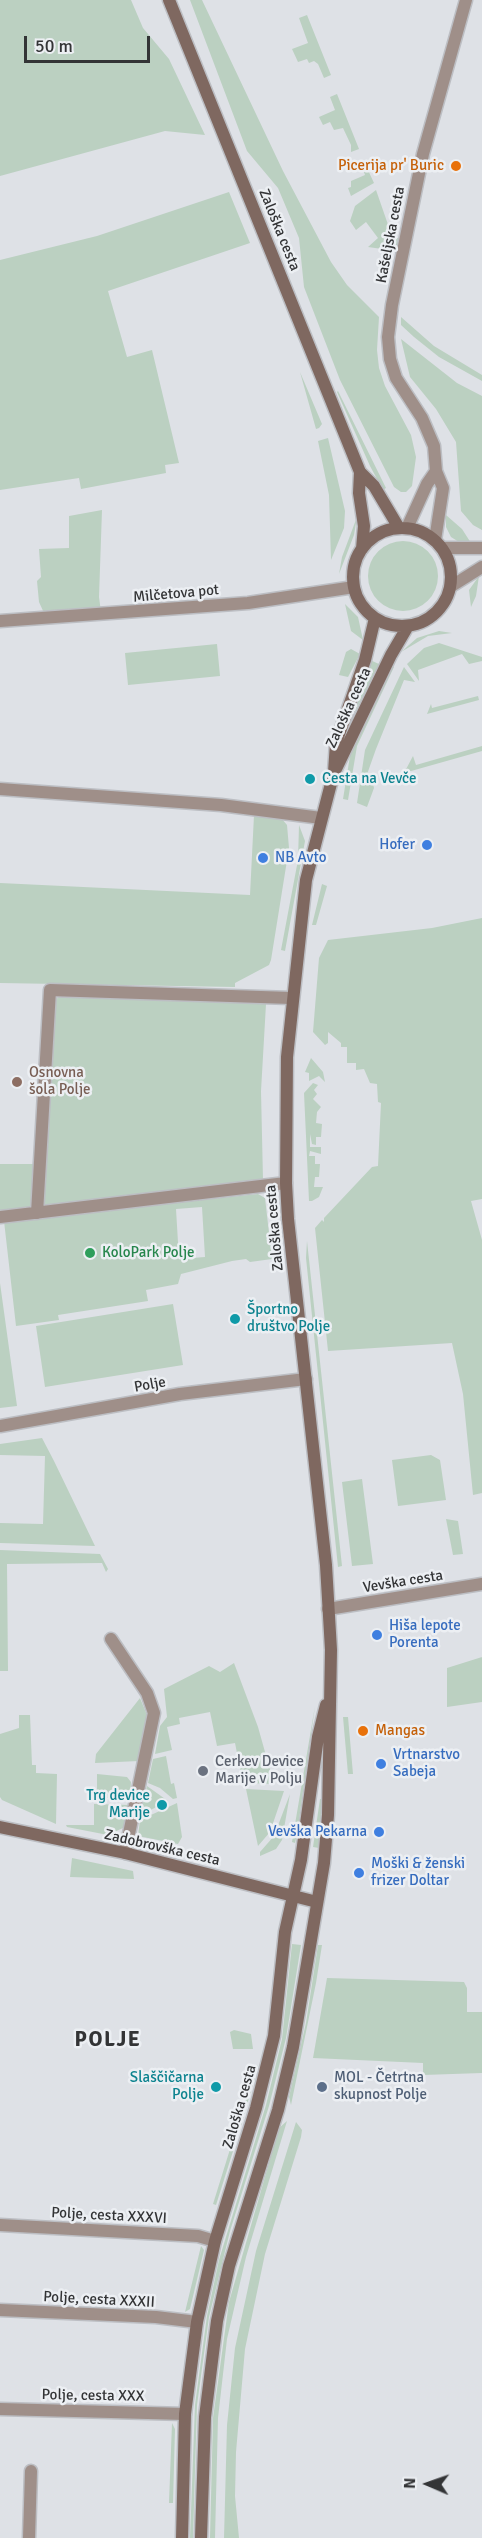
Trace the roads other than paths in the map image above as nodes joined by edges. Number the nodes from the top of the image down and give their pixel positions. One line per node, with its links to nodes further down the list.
1 (170, 0): 4 (main road, Zaloška cesta)
2 (466, 0): 3 (street, Kašeljska cesta)
3 (436, 471): 5 (street); 6 (street, Kašeljska cesta)
4 (360, 472): 5 (main road, Zaloška cesta); 8 (main road, Zaloška cesta)
5 (403, 528): 6 (main road); 8 (main road)
6 (438, 544): 7 (street); 11 (main road)
7 (482, 548)
8 (362, 549): 10 (main road)
9 (482, 567): 11 (street)
10 (354, 587): 12 (main road); 13 (street, Milčetova pot)
11 (450, 587): 14 (main road)
12 (375, 618): 14 (main road); 15 (main road, Zaloška cesta)
13 (0, 621)
14 (408, 626): 15 (main road, Zaloška cesta)
15 (334, 772): 17 (main road, Zaloška cesta)
16 (0, 789): 17 (street)
17 (321, 818): 18 (main road, Zaloška cesta)
18 (291, 998): 19 (main road, Zaloška cesta); 20 (street)
19 (286, 1183): 20 (street); 22 (main road, Zaloška cesta)
20 (37, 1213): 21 (street)
21 (0, 1217)
22 (306, 1379): 23 (street, Polje); 25 (main road, Zaloška cesta)
23 (0, 1426)
24 (482, 1584): 25 (street, Vevška cesta)
25 (328, 1609): 27 (main road, Zaloška cesta)
26 (111, 1639): 29 (street)
27 (332, 1683): 30 (main road, Zaloška cesta); 31 (main road, Zaloška cesta)
28 (0, 1827): 29 (main road, Zadobrovška cesta)
29 (126, 1853): 30 (main road, Zadobrovška cesta)
30 (292, 1897): 31 (main road, Zadobrovška cesta); 33 (main road, Zaloška cesta)
31 (317, 1902): 41 (main road, Zaloška cesta)
32 (0, 2225): 33 (street, Polje, cesta XXXVI)
33 (215, 2241): 35 (main road, Zaloška cesta)
34 (0, 2310): 35 (street, Polje, cesta XXXII)
35 (197, 2322): 37 (main road, Zaloška cesta)
36 (0, 2409): 37 (street, Polje, cesta XXX)
37 (185, 2414): 40 (main road, Zaloška cesta)
38 (31, 2471): 39 (street)
39 (29, 2538)
40 (182, 2538)
41 (201, 2538)

